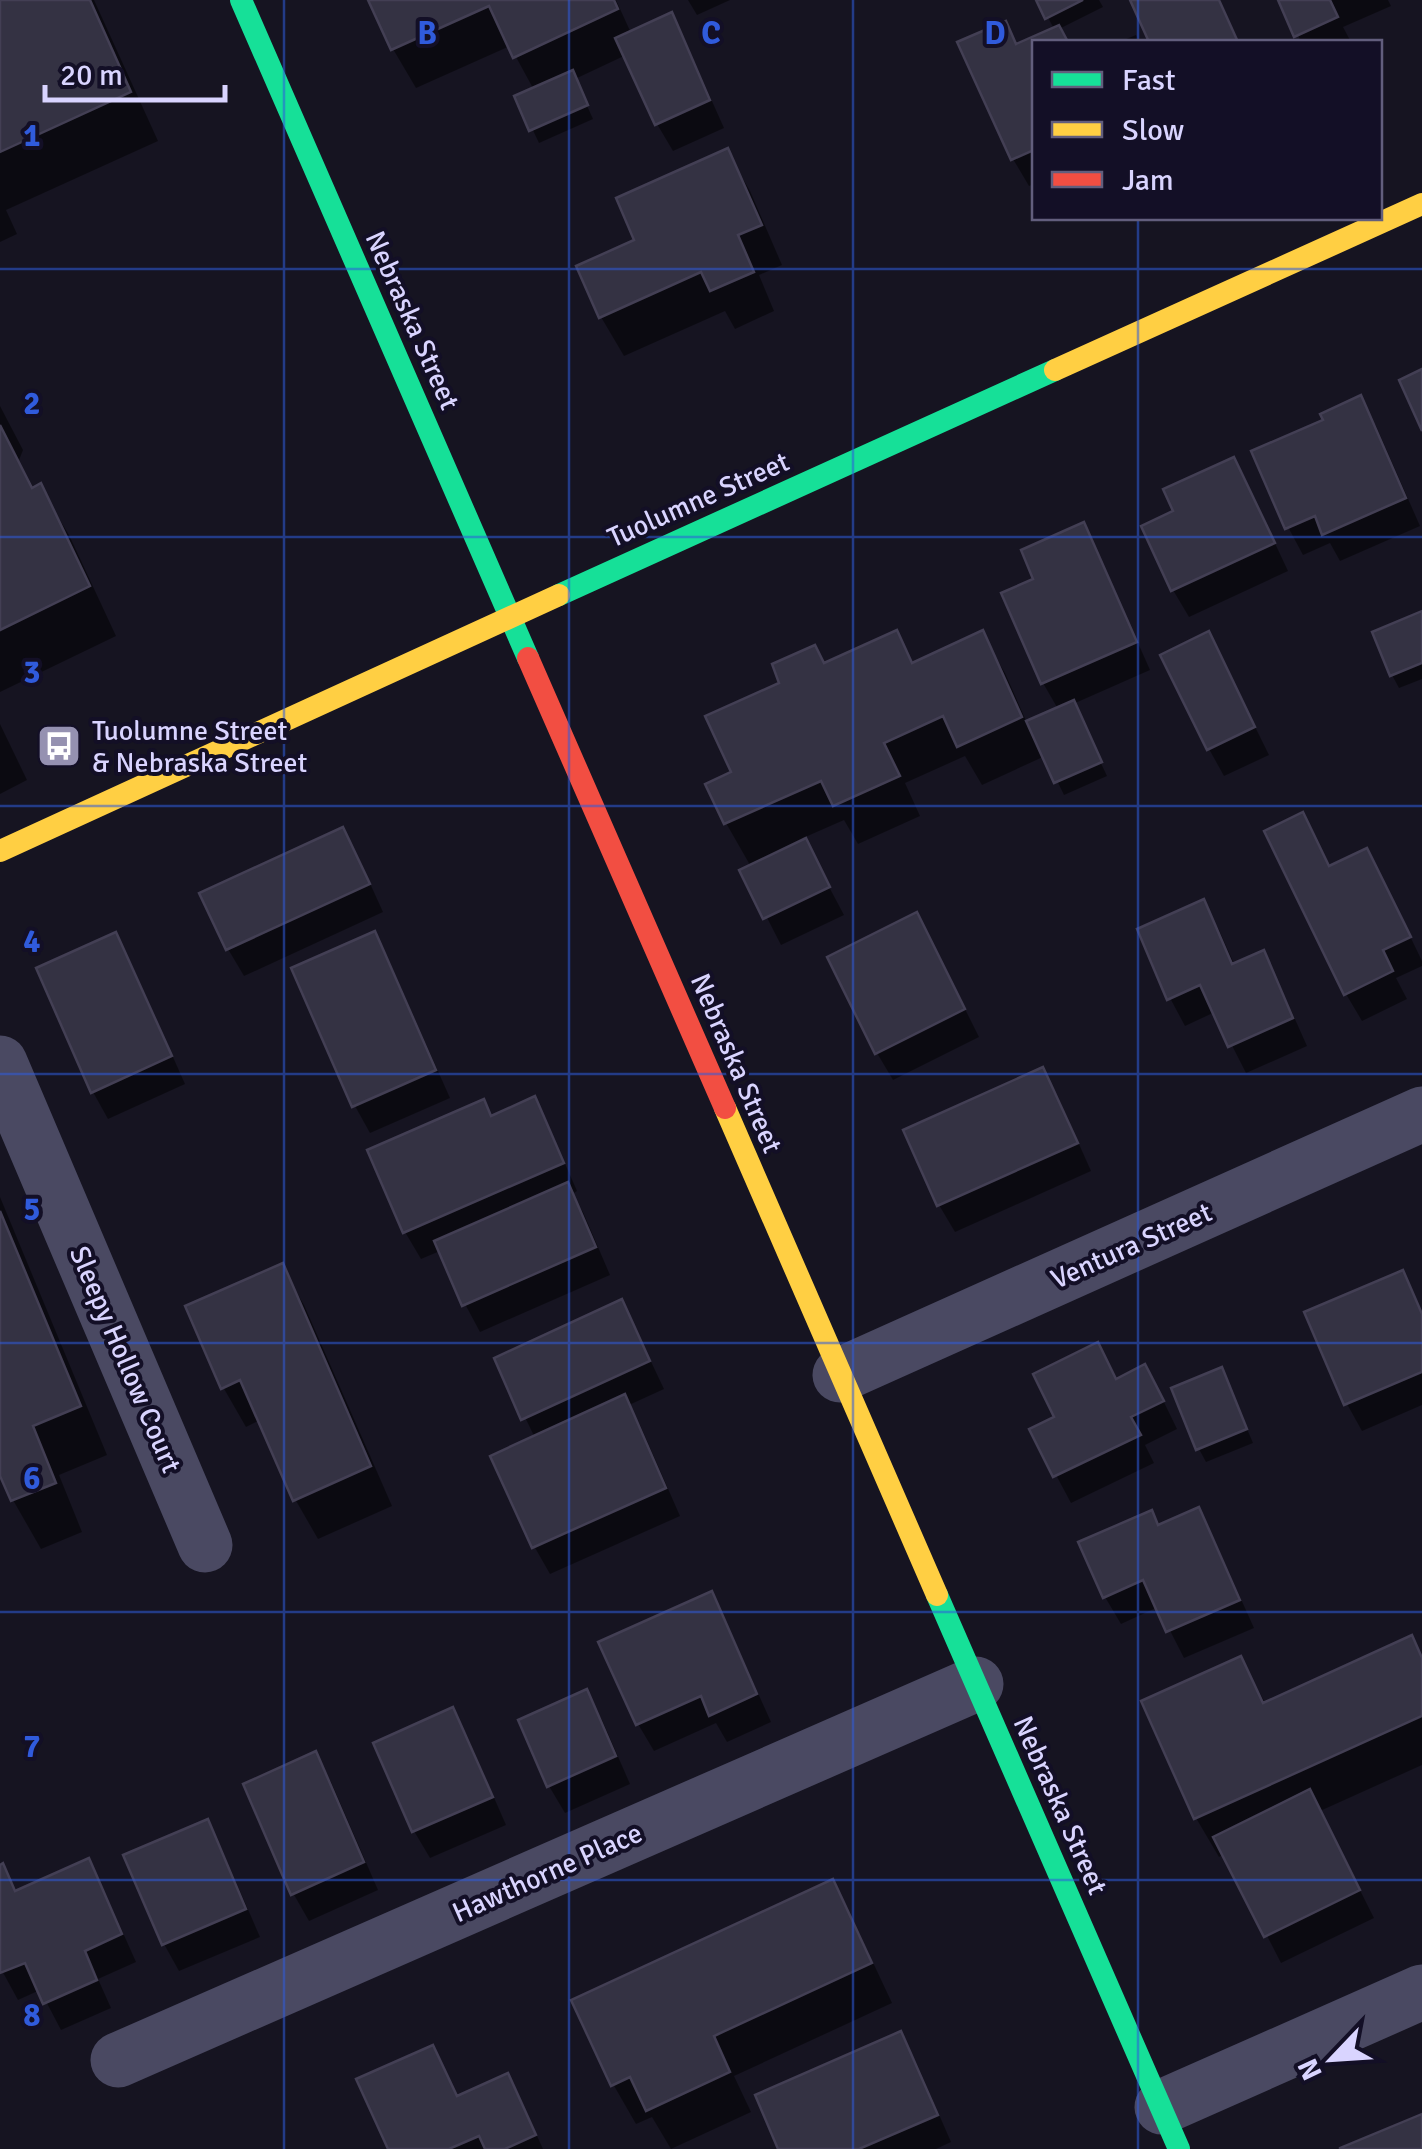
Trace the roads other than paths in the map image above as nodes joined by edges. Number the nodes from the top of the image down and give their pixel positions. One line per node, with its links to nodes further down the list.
1 (240, 0): 3 (street, Nebraska Street)
2 (1422, 204): 3 (street, Tuolumne Street)
3 (511, 618): 4 (street, Tuolumne Street); 7 (street, Nebraska Street)
4 (0, 850)
5 (0, 1063): 8 (street, Sleepy Hollow Court)
6 (1422, 1114): 7 (street, Ventura Street)
7 (840, 1375): 9 (street, Nebraska Street)
8 (205, 1545)
9 (976, 1684): 11 (street, Hawthorne Place); 12 (street, Nebraska Street)
10 (1422, 1992): 12 (street)
11 (118, 2060)
12 (1171, 2128)

